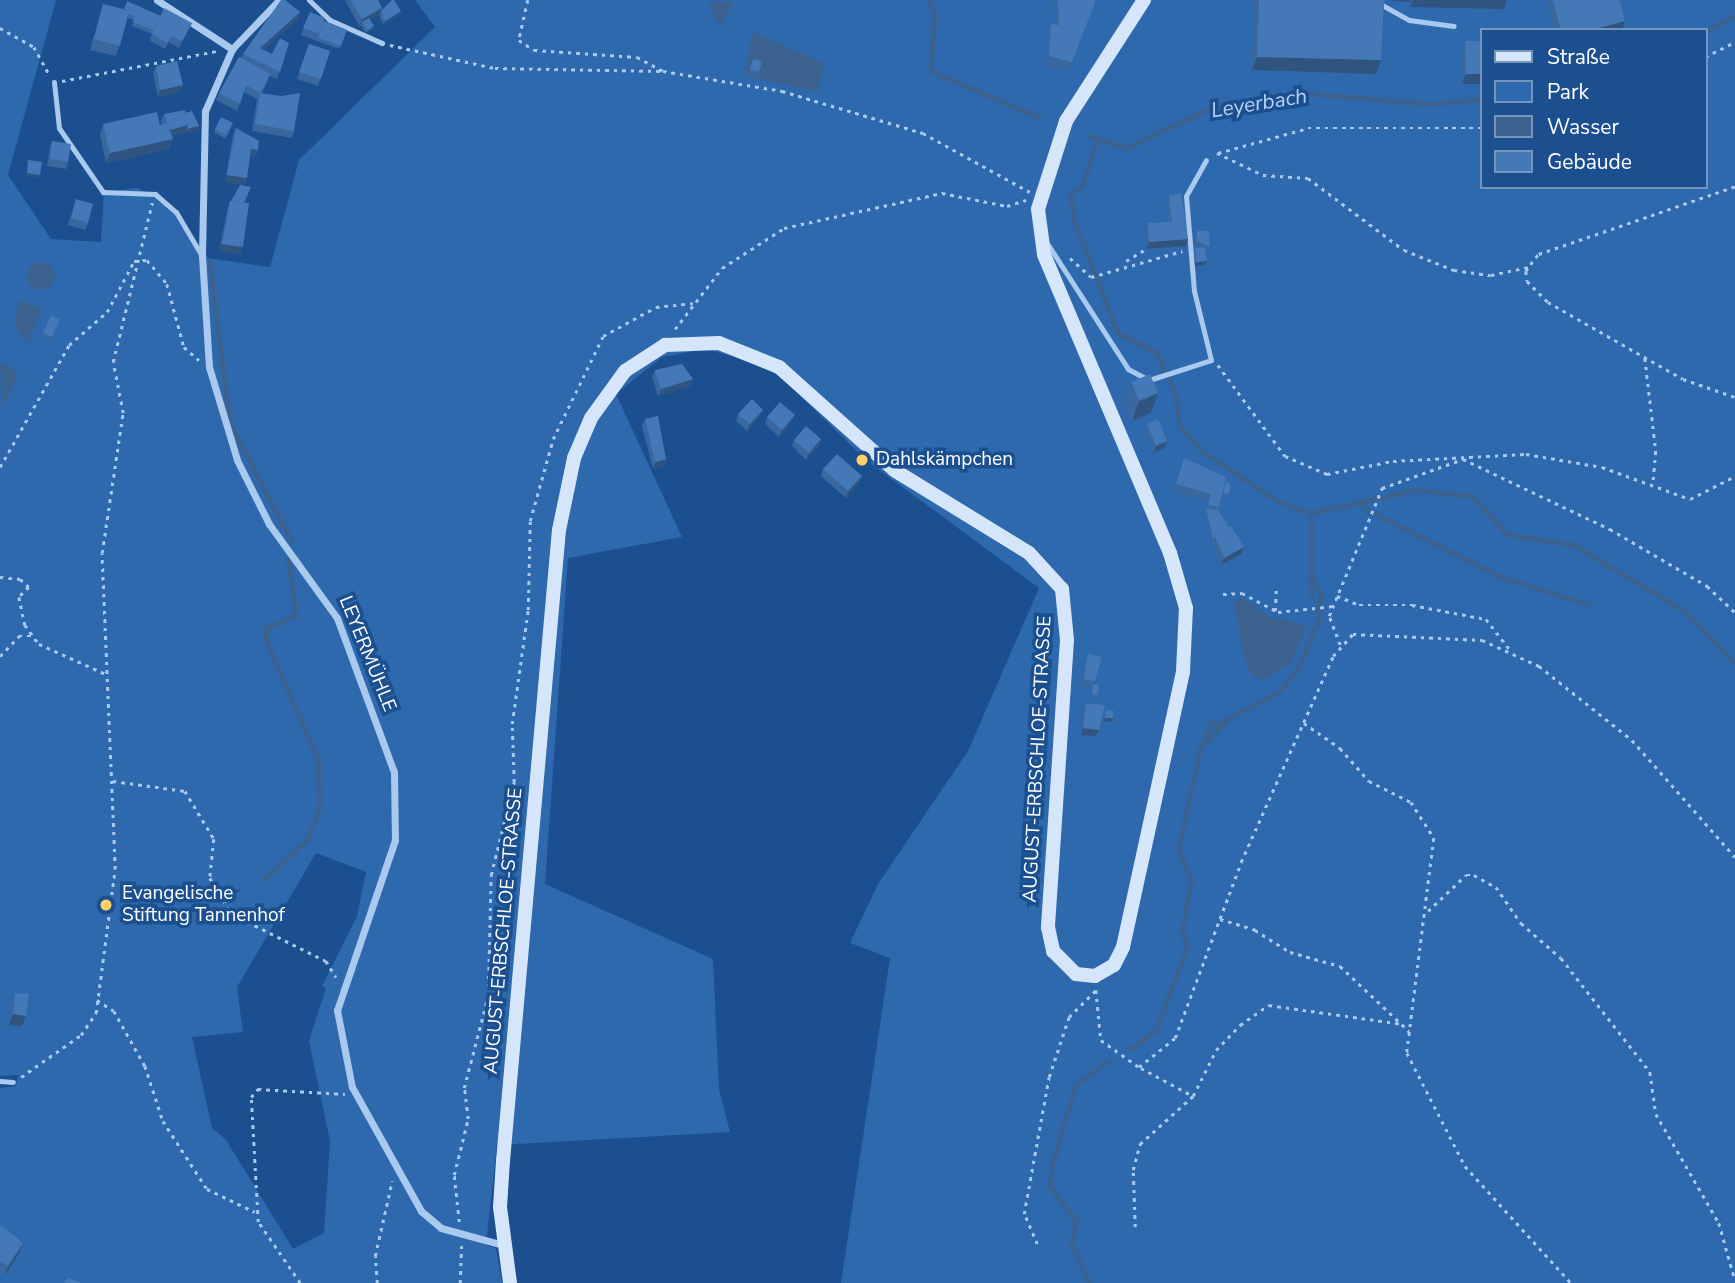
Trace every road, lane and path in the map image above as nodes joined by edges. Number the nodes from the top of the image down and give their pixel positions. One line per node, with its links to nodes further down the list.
1 (157, 0): 11 (street)
2 (279, 0): 11 (street, LEYERMÜHLE)
3 (309, 0): 10 (lane)
4 (528, 0): 13 (path)
5 (1144, 0): 20 (main road)
6 (1373, 0): 7 (lane)
7 (1454, 26)
8 (0, 28): 14 (path)
9 (1735, 42): 12 (path)
10 (382, 43): 13 (path)
11 (232, 49): 14 (path); 26 (street, LEYERMÜHLE)
12 (1707, 56)
13 (663, 71): 18 (path)
14 (54, 82): 26 (lane)
15 (1480, 128): 16 (path)
16 (1217, 153): 17 (path); 29 (path)
17 (1206, 160): 23 (lane)
18 (1020, 187)
19 (1735, 187): 29 (path)
20 (1039, 196): 22 (main road); 30 (path)
21 (154, 197): 27 (path)
22 (1040, 236): 25 (lane); 57 (main road)
23 (1191, 249): 28 (path); 34 (lane)
24 (1144, 250): 28 (path)
25 (1058, 254): 28 (path); 34 (lane)
26 (202, 256): 33 (street, LEYERMÜHLE)
27 (139, 258): 33 (path); 37 (path); 51 (path)
28 (1124, 263)
29 (1528, 267): 32 (path)
30 (693, 303): 31 (path); 70 (path)
31 (679, 342): 57 (main road, AUGUST-ERBSCHLOE-STRASSE); 72 (main road, AUGUST-ERBSCHLOE-STRASSE)
32 (1645, 358): 35 (path); 39 (path)
33 (209, 359): 58 (street, LEYERMÜHLE)
34 (1211, 360): 36 (path)
35 (1735, 397)
36 (1463, 459): 39 (path); 42 (path); 46 (path)
37 (0, 467)
38 (1735, 476): 39 (path)
39 (1653, 485)
40 (0, 577): 47 (path)
41 (1276, 589): 45 (path)
42 (1337, 593): 44 (path); 49 (path)
43 (1223, 594): 45 (path)
44 (1334, 606): 45 (path); 48 (path)
45 (1275, 611)
46 (1735, 612)
47 (31, 636): 50 (path); 51 (path)
48 (1340, 645): 49 (path); 52 (path)
49 (1512, 652): 54 (path)
50 (0, 656)
51 (106, 674): 53 (path)
52 (1304, 723): 55 (path); 56 (path)
53 (113, 781): 58 (path); 59 (path)
54 (1735, 857)
55 (1428, 911): 61 (path); 73 (path)
56 (1220, 919): 60 (path); 62 (path)
57 (1096, 983): 62 (path); 71 (path)
58 (344, 986): 67 (street, LEYERMÜHLE)
59 (97, 1000): 64 (path); 68 (path)
60 (1403, 1024): 61 (path); 66 (path)
61 (1409, 1031): 78 (path)
62 (1139, 1067): 66 (path)
63 (0, 1081): 64 (lane)
64 (13, 1082)
65 (349, 1094): 68 (path)
66 (1193, 1096): 69 (path)
67 (399, 1170): 70 (street, LEYERMÜHLE); 75 (path)
68 (256, 1213): 74 (path)
69 (1135, 1227)
70 (461, 1234): 72 (street, LEYERMÜHLE); 76 (path)
71 (1037, 1244)
72 (503, 1245): 77 (main road, AUGUST-ERBSCHLOE-STRASSE)
73 (1735, 1280)
74 (300, 1283)
75 (377, 1283)
76 (460, 1283)
77 (510, 1283)
78 (1571, 1283)

